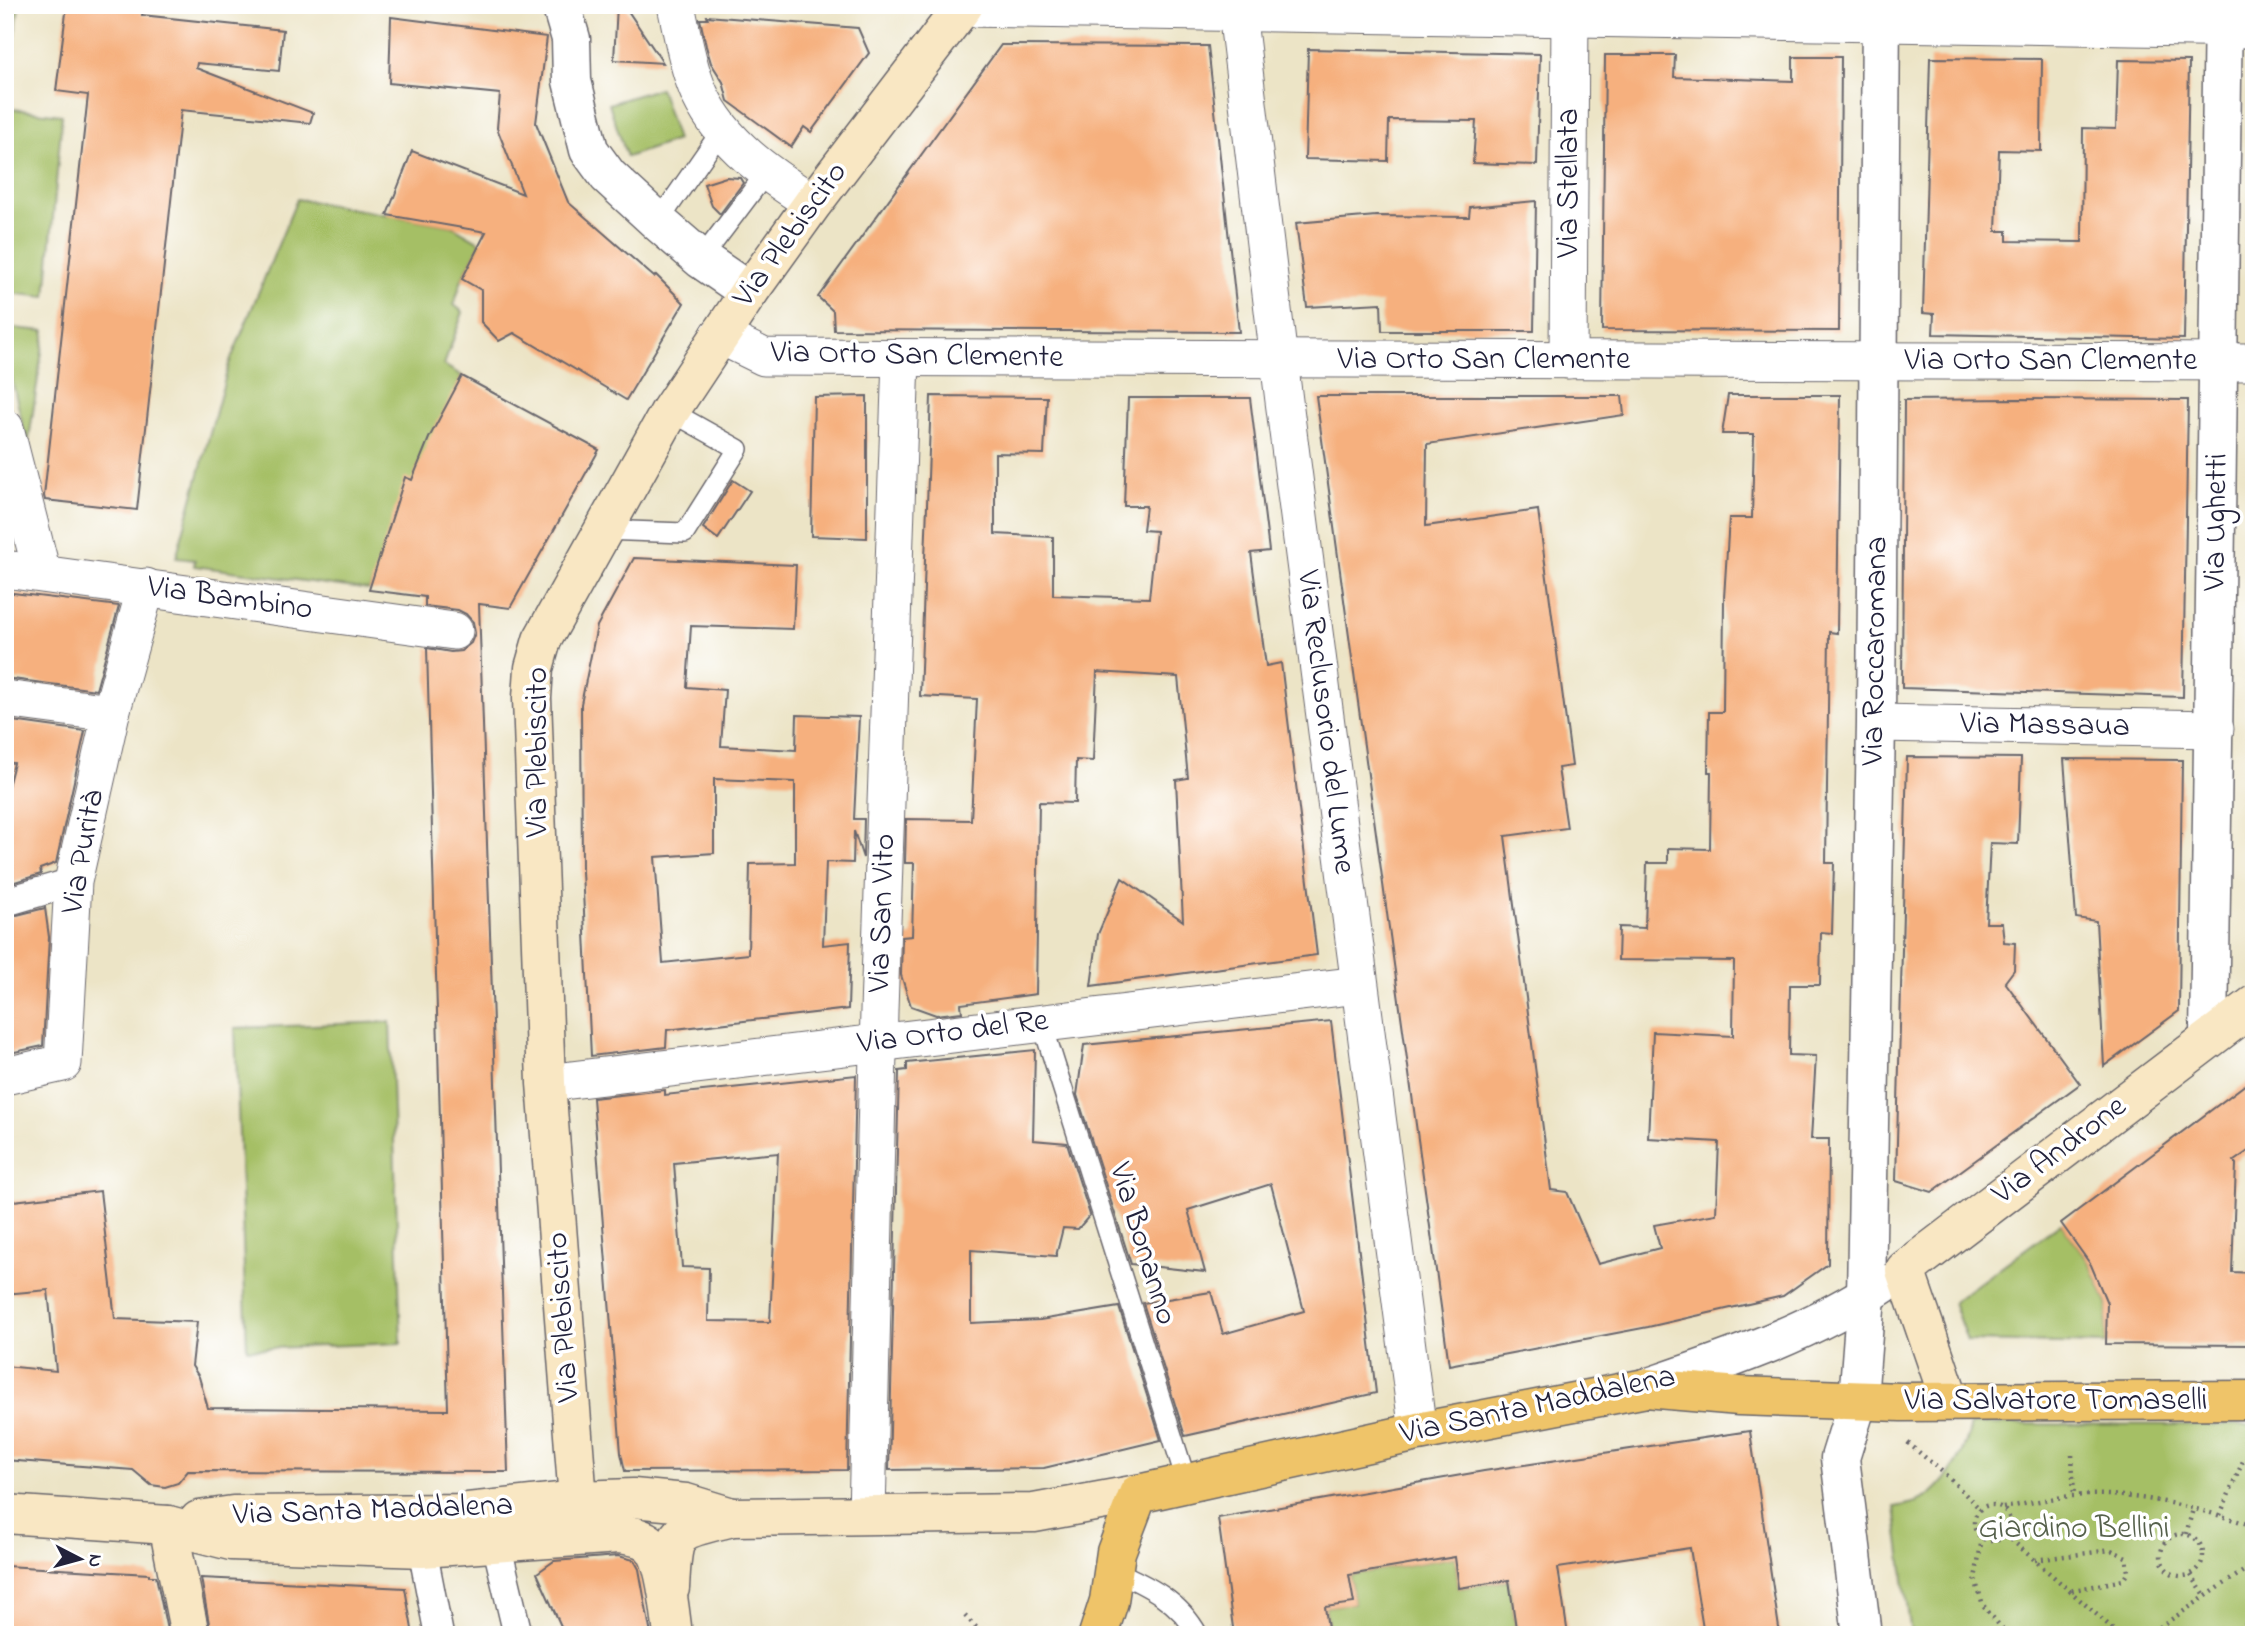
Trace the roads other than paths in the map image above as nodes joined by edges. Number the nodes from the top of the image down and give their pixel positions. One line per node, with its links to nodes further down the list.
1 (561, 5): 11 (street)
2 (676, 5): 8 (street)
3 (955, 6): 4 (street); 10 (main road, Via Plebiscito)
4 (1237, 12): 5 (street); 16 (street, Via Reclusorio del Lume)
5 (1570, 12): 6 (street); 17 (street, Via Stellata)
6 (1882, 14): 7 (street); 18 (street, Via Roccaromana)
7 (2233, 21): 19 (street, Via Ughetti)
8 (722, 130): 9 (street); 11 (lane)
9 (766, 173): 10 (street); 12 (lane)
10 (813, 203): 13 (main road, Via Plebiscito)
11 (659, 222): 12 (street)
12 (701, 259): 13 (street)
13 (748, 292): 14 (main road, Via Plebiscito)
14 (719, 335): 15 (street, Via Orto San Clemente); 20 (main road, Via Plebiscito)
15 (901, 358): 16 (street, Via Orto San Clemente); 37 (street, Via San Vito)
16 (1278, 359): 17 (street, Via Orto San Clemente); 33 (street, Via Reclusorio del Lume)
17 (1568, 360): 18 (street, Via Orto San Clemente)
18 (1879, 361): 19 (street, Via Orto San Clemente); 29 (street, Via Roccaromana)
19 (2236, 362): 30 (street, Via Ughetti)
20 (670, 411): 22 (main road, Via Plebiscito); 22 (lane)
21 (5, 428): 24 (street)
22 (601, 530): 39 (main road, Via Plebiscito)
23 (5, 569): 24 (street, Via Bambino)
24 (42, 573): 25 (street, Via Bambino)
25 (146, 587): 26 (street, Via Bambino); 28 (street, Via Purità)
26 (454, 631)
27 (5, 699): 28 (street)
28 (111, 713): 31 (street, Via Purità)
29 (1876, 723): 30 (street, Via Massaua); 41 (street, Via Roccaromana)
30 (2215, 729): 36 (street, Via Ughetti)
31 (74, 882): 32 (street); 38 (street, Via Purità)
32 (5, 902)
33 (1359, 985): 35 (street, Via Orto del Re); 47 (street, Via Reclusorio del Lume)
34 (2254, 1005): 36 (main road, Via Androne)
35 (1042, 1023): 37 (street, Via Orto del Re); 49 (lane, Via Bonanno)
36 (2209, 1038): 40 (main road, Via Androne)
37 (879, 1043): 39 (street, Via Orto del Re); 53 (street, Via San Vito)
38 (5, 1076)
39 (546, 1083): 51 (main road, Via Plebiscito)
40 (1905, 1270): 41 (street, Via Androne); 45 (main road)
41 (1866, 1296): 42 (street, Via Santa Maddalena); 44 (street, Via Roccaromana)
42 (1646, 1388): 43 (main road, Via Salvatore Tomaselli); 47 (main road, Via Santa Maddalena)
43 (1816, 1400): 44 (main road, Via Salvatore Tomaselli); 48 (street)
44 (1858, 1400): 45 (main road, Via Salvatore Tomaselli); 48 (street, Via Roccaromana)
45 (1950, 1401): 46 (main road, Via Salvatore Tomaselli)
46 (2254, 1401)
47 (1418, 1432): 49 (main road, Via Santa Maddalena)
48 (1840, 1458): 64 (street)
49 (1193, 1482): 50 (main road, Via Santa Maddalena)
50 (1138, 1494): 53 (main road); 58 (main road)
51 (578, 1500): 54 (main road, Via Santa Maddalena); 55 (main road, Via Santa Maddalena)
52 (5, 1514): 55 (main road, Via Santa Maddalena)
53 (867, 1515): 54 (main road)
54 (732, 1517): 59 (main road)
55 (168, 1525): 57 (main road, Via Santa Maddalena); 60 (main road)
56 (496, 1542): 57 (main road, Via Santa Maddalena); 59 (main road, Via Santa Maddalena); 62 (street)
57 (422, 1548): 61 (street)
58 (1109, 1610): 63 (lane)
59 (671, 1620)
60 (190, 1635)
61 (439, 1635)
62 (518, 1635)
63 (1198, 1635)
64 (1862, 1635)

